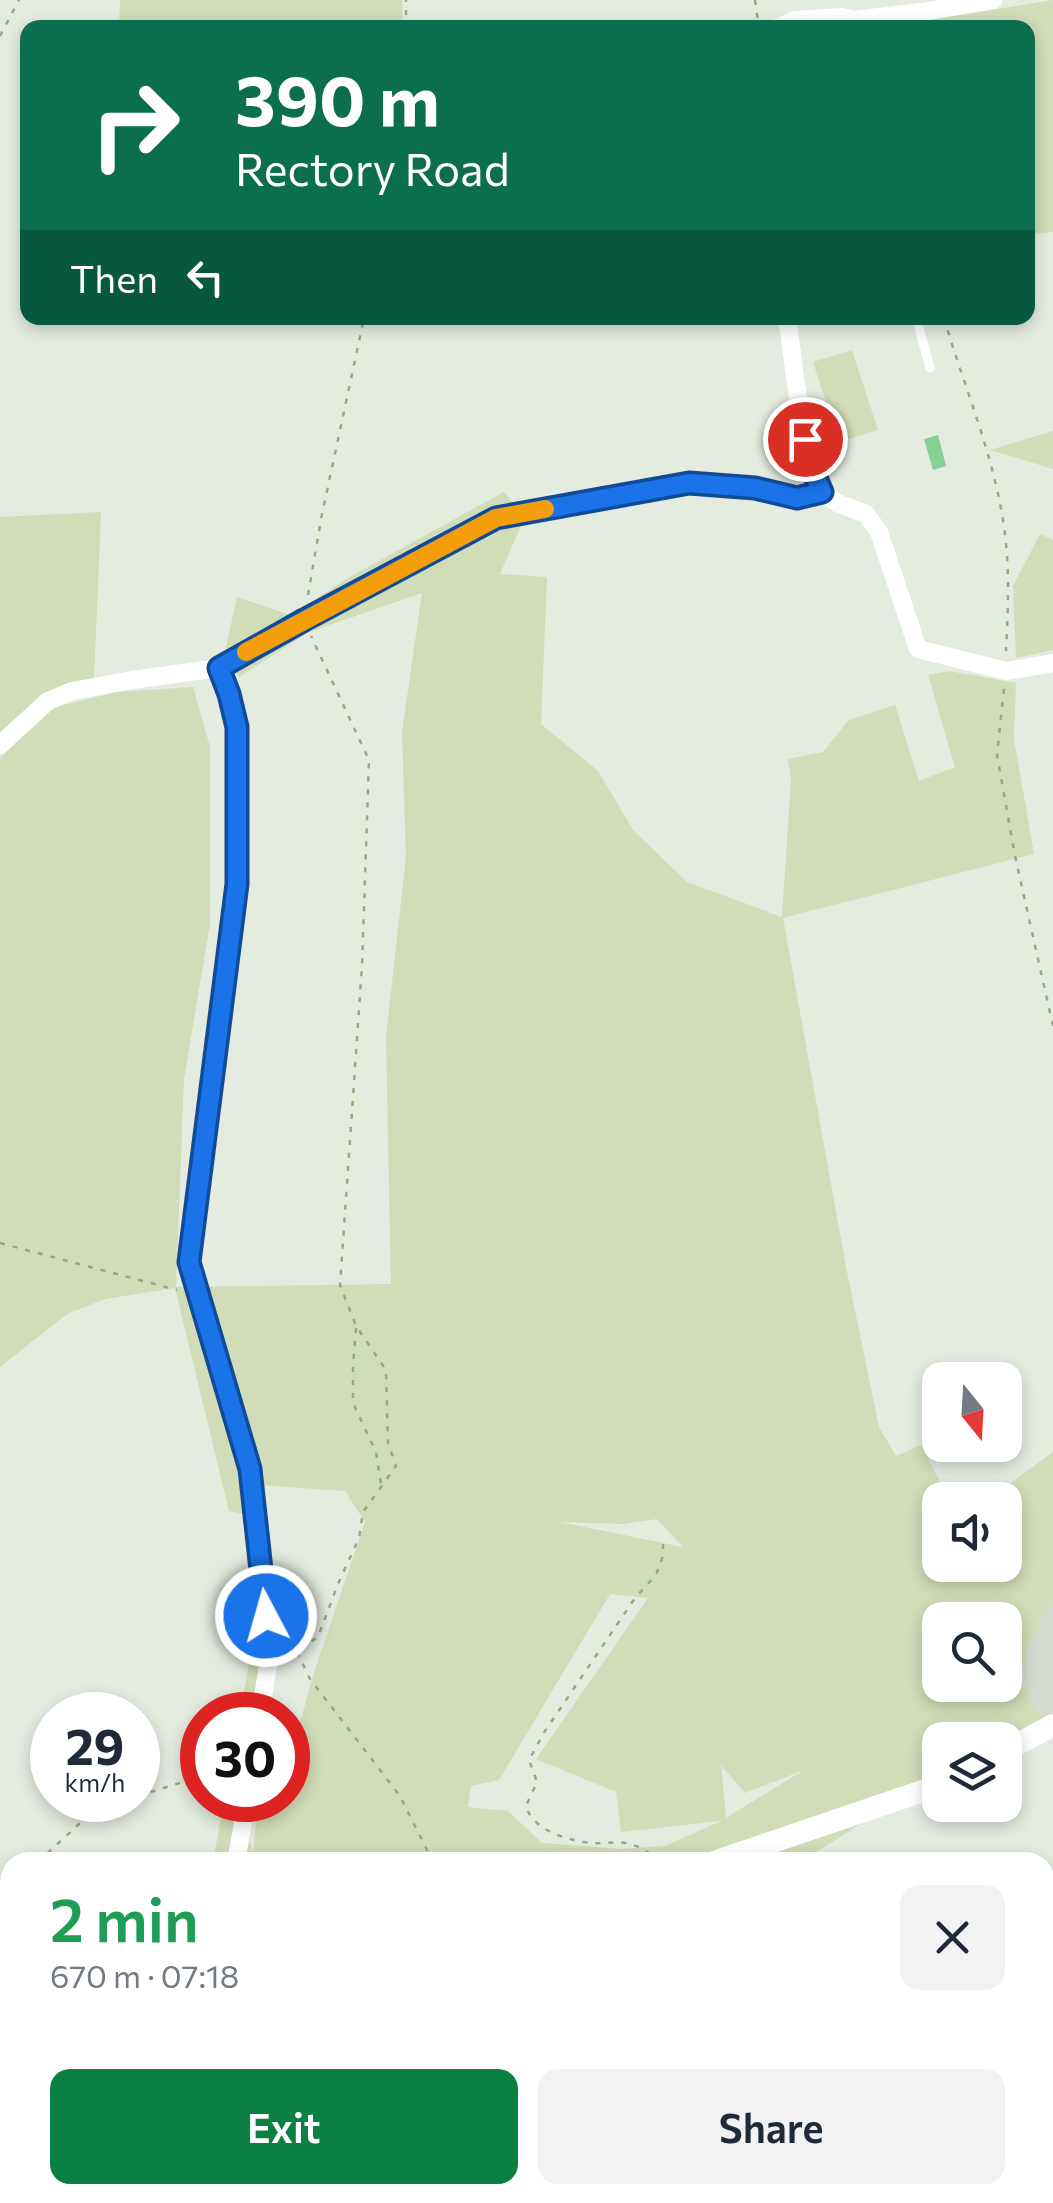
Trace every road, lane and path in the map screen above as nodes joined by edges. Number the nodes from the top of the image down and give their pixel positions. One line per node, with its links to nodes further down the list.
1 (18, 0): 6 (path)
2 (993, 0): 4 (street)
3 (795, 20): 5 (street)
4 (854, 20)
5 (854, 20)
6 (0, 36)
7 (362, 325): 12 (path)
8 (789, 325): 11 (street)
9 (918, 325): 10 (lane)
10 (930, 368)
11 (822, 492): 12 (street); 13 (street)
12 (304, 620): 14 (street); 18 (path)
13 (1053, 663)
14 (219, 668): 15 (street); 17 (street)
15 (0, 746)
16 (0, 1243): 17 (path)
17 (198, 1296): 22 (street)
18 (356, 1326): 19 (path); 19 (path)
19 (382, 1486): 21 (path)
20 (663, 1538): 32 (path)
21 (297, 1650): 22 (path); 31 (path)
22 (270, 1653): 23 (street)
23 (264, 1692)
24 (1053, 1725): 25 (street)
25 (1022, 1742)
26 (922, 1791): 33 (street)
27 (82, 1822): 29 (path)
28 (242, 1822): 30 (street)
29 (49, 1852)
30 (238, 1852)
31 (428, 1852)
32 (646, 1852)
33 (743, 1852)

